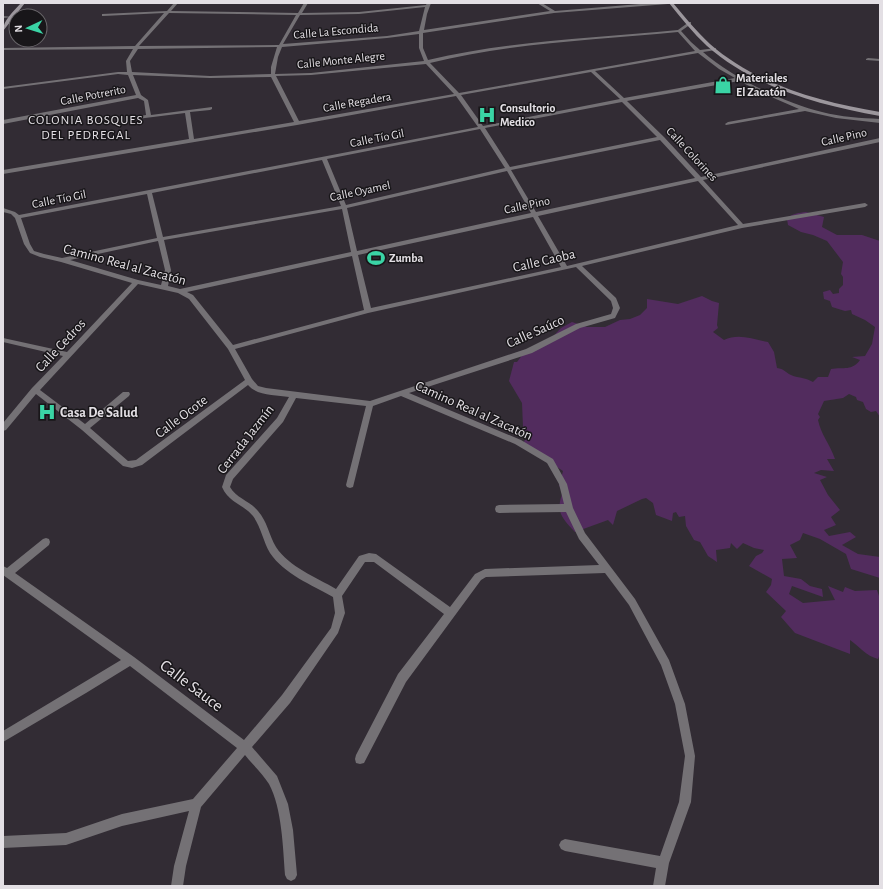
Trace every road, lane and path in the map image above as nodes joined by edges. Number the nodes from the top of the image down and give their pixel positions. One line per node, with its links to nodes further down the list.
1 (176, 3): 7 (street)
2 (306, 3): 9 (street)
3 (539, 3): 8 (street)
4 (670, 3): 6 (street, Calle La Escondida); 11 (main road)
5 (428, 4): 9 (street); 13 (street)
6 (653, 4): 8 (street, Calle La Escondida)
7 (169, 12): 9 (street); 10 (street); 14 (street)
8 (554, 12): 13 (street, Calle La Escondida)
9 (299, 14): 15 (street)
10 (103, 15)
11 (689, 23): 12 (street); 17 (main road)
12 (679, 31): 18 (street); 21 (street, Calle Monte Alegre)
13 (421, 32): 15 (street, Calle La Escondida); 21 (street)
14 (137, 46): 15 (street, Calle La Escondida); 16 (street, Calle La Escondida); 23 (street)
15 (281, 46): 24 (street)
16 (3, 48)
17 (714, 49): 18 (street, Calle Regadera); 33 (main road)
18 (699, 51): 22 (street, Calle Regadera); 25 (street)
19 (868, 59): 20 (street)
20 (880, 60)
21 (427, 62): 24 (street, Calle Monte Alegre); 27 (street)
22 (592, 71): 27 (street, Calle Regadera); 29 (street, Calle Colorines)
23 (130, 73): 24 (street, Calle Monte Alegre); 26 (street, Calle Monte Alegre); 28 (street)
24 (274, 76): 38 (street)
25 (740, 79): 29 (street, Calle Tío Gil); 31 (street)
26 (3, 88)
27 (457, 94): 38 (street, Calle Regadera); 40 (street)
28 (139, 96): 34 (street); 37 (street, Calle Potrerito)
29 (624, 100): 40 (street, Calle Tío Gil); 41 (street, Calle Colorines)
30 (210, 108): 32 (street)
31 (806, 109): 36 (street); 39 (street)
32 (187, 111): 34 (street); 42 (street)
33 (880, 114)
34 (148, 116): 35 (street)
35 (131, 119)
36 (880, 121)
37 (3, 122)
38 (297, 123): 42 (street, Calle Regadera)
39 (728, 124)
40 (482, 127): 44 (street, Calle Tío Gil); 45 (street)
41 (662, 138): 45 (street, Calle Oyamel); 47 (street, Calle Colorines)
42 (192, 140): 46 (street, Calle Regadera)
43 (880, 140): 47 (street, Calle Pino)
44 (324, 158): 48 (street, Calle Tío Gil); 50 (street)
45 (508, 169): 50 (street, Calle Oyamel); 52 (street)
46 (3, 172)
47 (699, 178): 52 (street, Calle Pino); 54 (street, Calle Colorines)
48 (149, 192): 53 (street, Calle Tío Gil); 55 (street)
49 (865, 205): 54 (street, Calle Caoba)
50 (344, 207): 55 (street, Calle Oyamel); 56 (street)
51 (3, 210): 53 (street)
52 (533, 215): 56 (street, Calle Pino); 59 (street)
53 (18, 217): 57 (street, Camino Real al Zacatón)
54 (742, 226): 58 (street, Calle Caoba)
55 (160, 239): 57 (street, Calle Oyamel); 61 (street)
56 (354, 254): 62 (street, Calle Pino); 63 (street)
57 (62, 260): 60 (street, Camino Real al Zacatón)
58 (576, 265): 59 (street, Calle Caoba); 69 (street, Calle Saúco)
59 (565, 268): 63 (street, Calle Caoba)
60 (137, 282): 61 (street, Camino Real al Zacatón); 66 (street, Calle Cedros)
61 (164, 288): 62 (street, Camino Real al Zacatón)
62 (180, 291): 65 (street, Camino Real al Zacatón)
63 (368, 311): 65 (street, Calle Caoba)
64 (3, 340): 66 (street)
65 (232, 348): 67 (street, Camino Real al Zacatón)
66 (69, 355): 68 (street, Calle Cedros)
67 (249, 381): 71 (street, Camino Real al Zacatón); 74 (street, Calle Ocote)
68 (35, 390): 73 (street, Calle Cedros); 74 (street)
69 (401, 393): 72 (street, Camino Real al Zacatón); 77 (street, Camino Real al Zacatón)
70 (126, 394): 74 (street)
71 (294, 394): 72 (street, Camino Real al Zacatón); 81 (street, Cerrada Jazmín)
72 (370, 404): 75 (street)
73 (3, 428)
74 (85, 428)
75 (350, 485)
76 (499, 508): 77 (street)
77 (569, 508): 79 (street, Camino Real al Zacatón)
78 (46, 542): 80 (street)
79 (606, 569): 82 (street); 90 (street, Camino Real al Zacatón)
80 (6, 572): 83 (street, Calle Sauce)
81 (336, 595): 82 (street); 85 (street)
82 (450, 613): 86 (street)
83 (130, 660): 84 (street); 85 (street, Calle Sauce)
84 (3, 737)
85 (245, 747): 87 (street); 91 (street, Calle Sauce)
86 (360, 759)
87 (196, 804): 88 (street); 92 (street)
88 (3, 842)
89 (565, 845): 90 (street)
90 (663, 863): 93 (street, Camino Real al Zacatón)
91 (291, 875)
92 (177, 886)
93 (659, 886)

